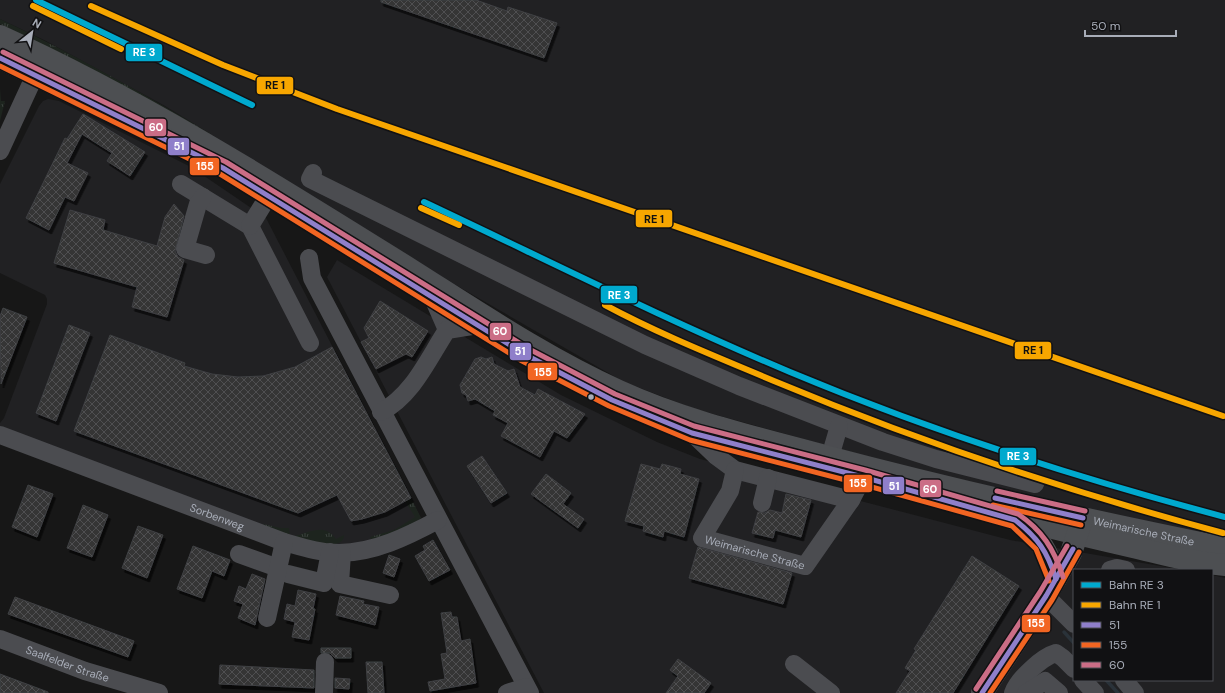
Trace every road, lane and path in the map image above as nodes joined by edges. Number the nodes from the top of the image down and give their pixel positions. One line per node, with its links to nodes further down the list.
1 (0, 36): 3 (main road, Weimarische Straße)
2 (0, 58): 3 (main road, Weimarische Straße)
3 (39, 65): 4 (street); 7 (main road, Weimarische Straße); 20 (main road, Weimarische Straße)
4 (0, 151)
5 (313, 173): 17 (street)
6 (181, 184): 8 (street)
7 (269, 195): 9 (street); 12 (main road, Weimarische Straße)
8 (203, 197): 9 (street); 10 (street)
9 (250, 226): 15 (street)
10 (206, 255)
11 (309, 258): 16 (street)
12 (433, 298): 13 (main road, Weimarische Straße); 14 (street)
13 (478, 325): 14 (street); 18 (main road, Weimarische Straße)
14 (447, 330): 16 (street)
15 (310, 343)
16 (381, 412): 27 (street)
17 (839, 426): 20 (street); 24 (street)
18 (692, 433): 21 (street); 22 (main road, Weimarische Straße)
19 (0, 435): 30 (street, Sorbenweg)
20 (830, 457): 29 (main road, Weimarische Straße)
21 (735, 470): 23 (street); 25 (street, Weimarische Straße)
22 (863, 477): 25 (street); 28 (main road, Weimarische Straße)
23 (768, 478): 25 (street); 26 (street)
24 (1035, 484)
25 (851, 500)
26 (762, 503)
27 (438, 520): 32 (street, Sorbenweg); 46 (street)
28 (1016, 520): 29 (main road, Weimarische Straße); 36 (main road)
29 (1081, 526): 31 (main road, Weimarische Straße); 34 (main road, Weimarische Straße); 36 (main road)
30 (284, 542): 32 (street, Sorbenweg); 35 (street)
31 (1225, 548)
32 (336, 552): 35 (street); 37 (street)
33 (239, 554): 35 (street)
34 (1225, 565)
35 (283, 571): 38 (street)
36 (1051, 587): 39 (street); 52 (main road)
37 (390, 595)
38 (267, 618)
39 (1073, 623)
40 (0, 639): 48 (street, Saalfelder Straße)
41 (325, 662): 49 (street)
42 (794, 664): 51 (street)
43 (1073, 669): 47 (street)
44 (1084, 681): 54 (street)
45 (1125, 681): 55 (street)
46 (528, 690): 50 (street)
47 (1017, 692): 53 (street)
48 (159, 693)
49 (324, 693)
50 (507, 693)
51 (831, 693)
52 (982, 693)
53 (1059, 693)
54 (1095, 693)
55 (1135, 693)

